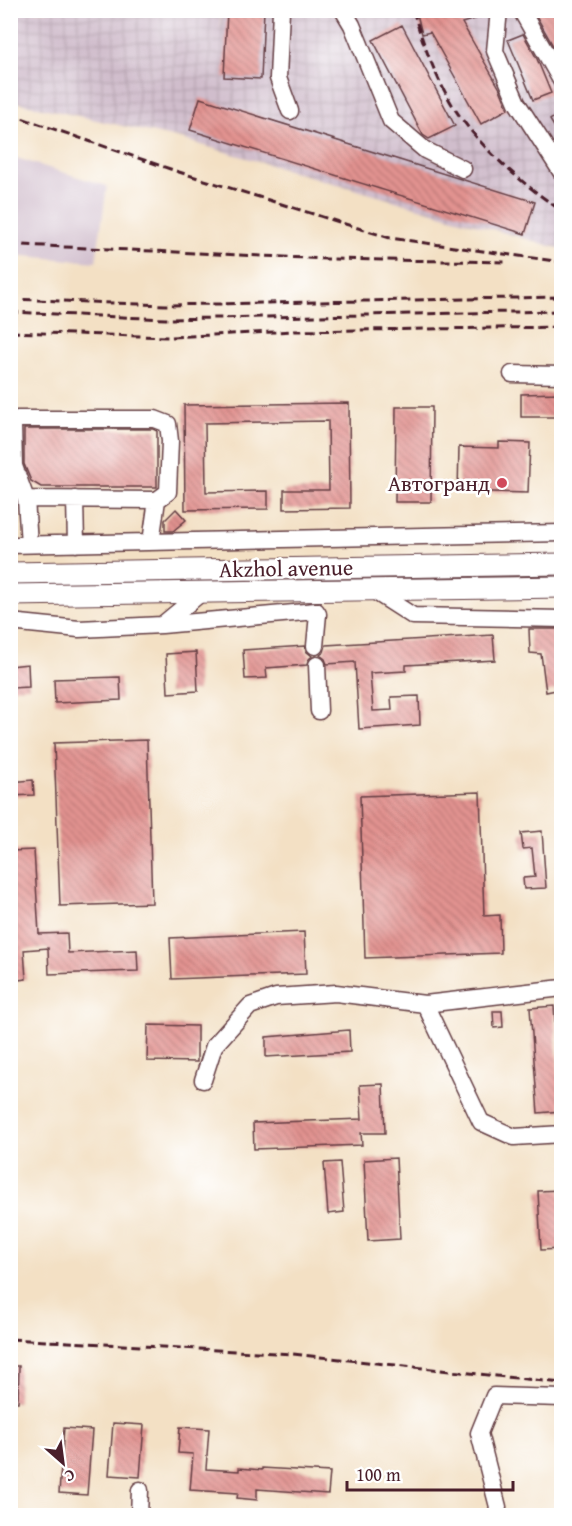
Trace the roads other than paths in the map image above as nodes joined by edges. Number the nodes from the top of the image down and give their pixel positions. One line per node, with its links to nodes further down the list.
1 (281, 10): 6 (street)
2 (343, 10): 7 (street)
3 (499, 10): 8 (street)
4 (521, 10): 5 (street)
5 (561, 82)
6 (290, 111)
7 (463, 169)
8 (561, 173)
9 (512, 374): 10 (street)
10 (561, 375)
11 (26, 499): 12 (street); 13 (street); 17 (street)
12 (75, 499): 13 (street); 16 (street)
13 (157, 500): 15 (street)
14 (561, 533): 15 (street)
15 (151, 542): 16 (street)
16 (76, 543): 17 (street)
17 (29, 544): 18 (street)
18 (10, 545)
19 (561, 564): 20 (main road, Akzhol avenue)
20 (314, 567): 21 (main road, Akzhol avenue); 24 (main road)
21 (10, 573)
22 (561, 587): 23 (main road, Akzhol avenue)
23 (371, 589): 24 (main road, Akzhol avenue); 27 (street)
24 (315, 590): 25 (main road, Akzhol avenue)
25 (202, 592): 26 (main road, Akzhol avenue); 29 (street)
26 (10, 595)
27 (561, 619)
28 (10, 622): 29 (street)
29 (162, 625): 30 (street)
30 (315, 646)
31 (317, 665): 32 (street)
32 (320, 711)
33 (561, 988): 34 (street)
34 (425, 1004): 35 (street); 36 (street)
35 (203, 1080)
36 (561, 1134)
37 (561, 1398): 40 (street)
38 (140, 1490): 39 (street)
39 (139, 1515)
40 (496, 1515)

